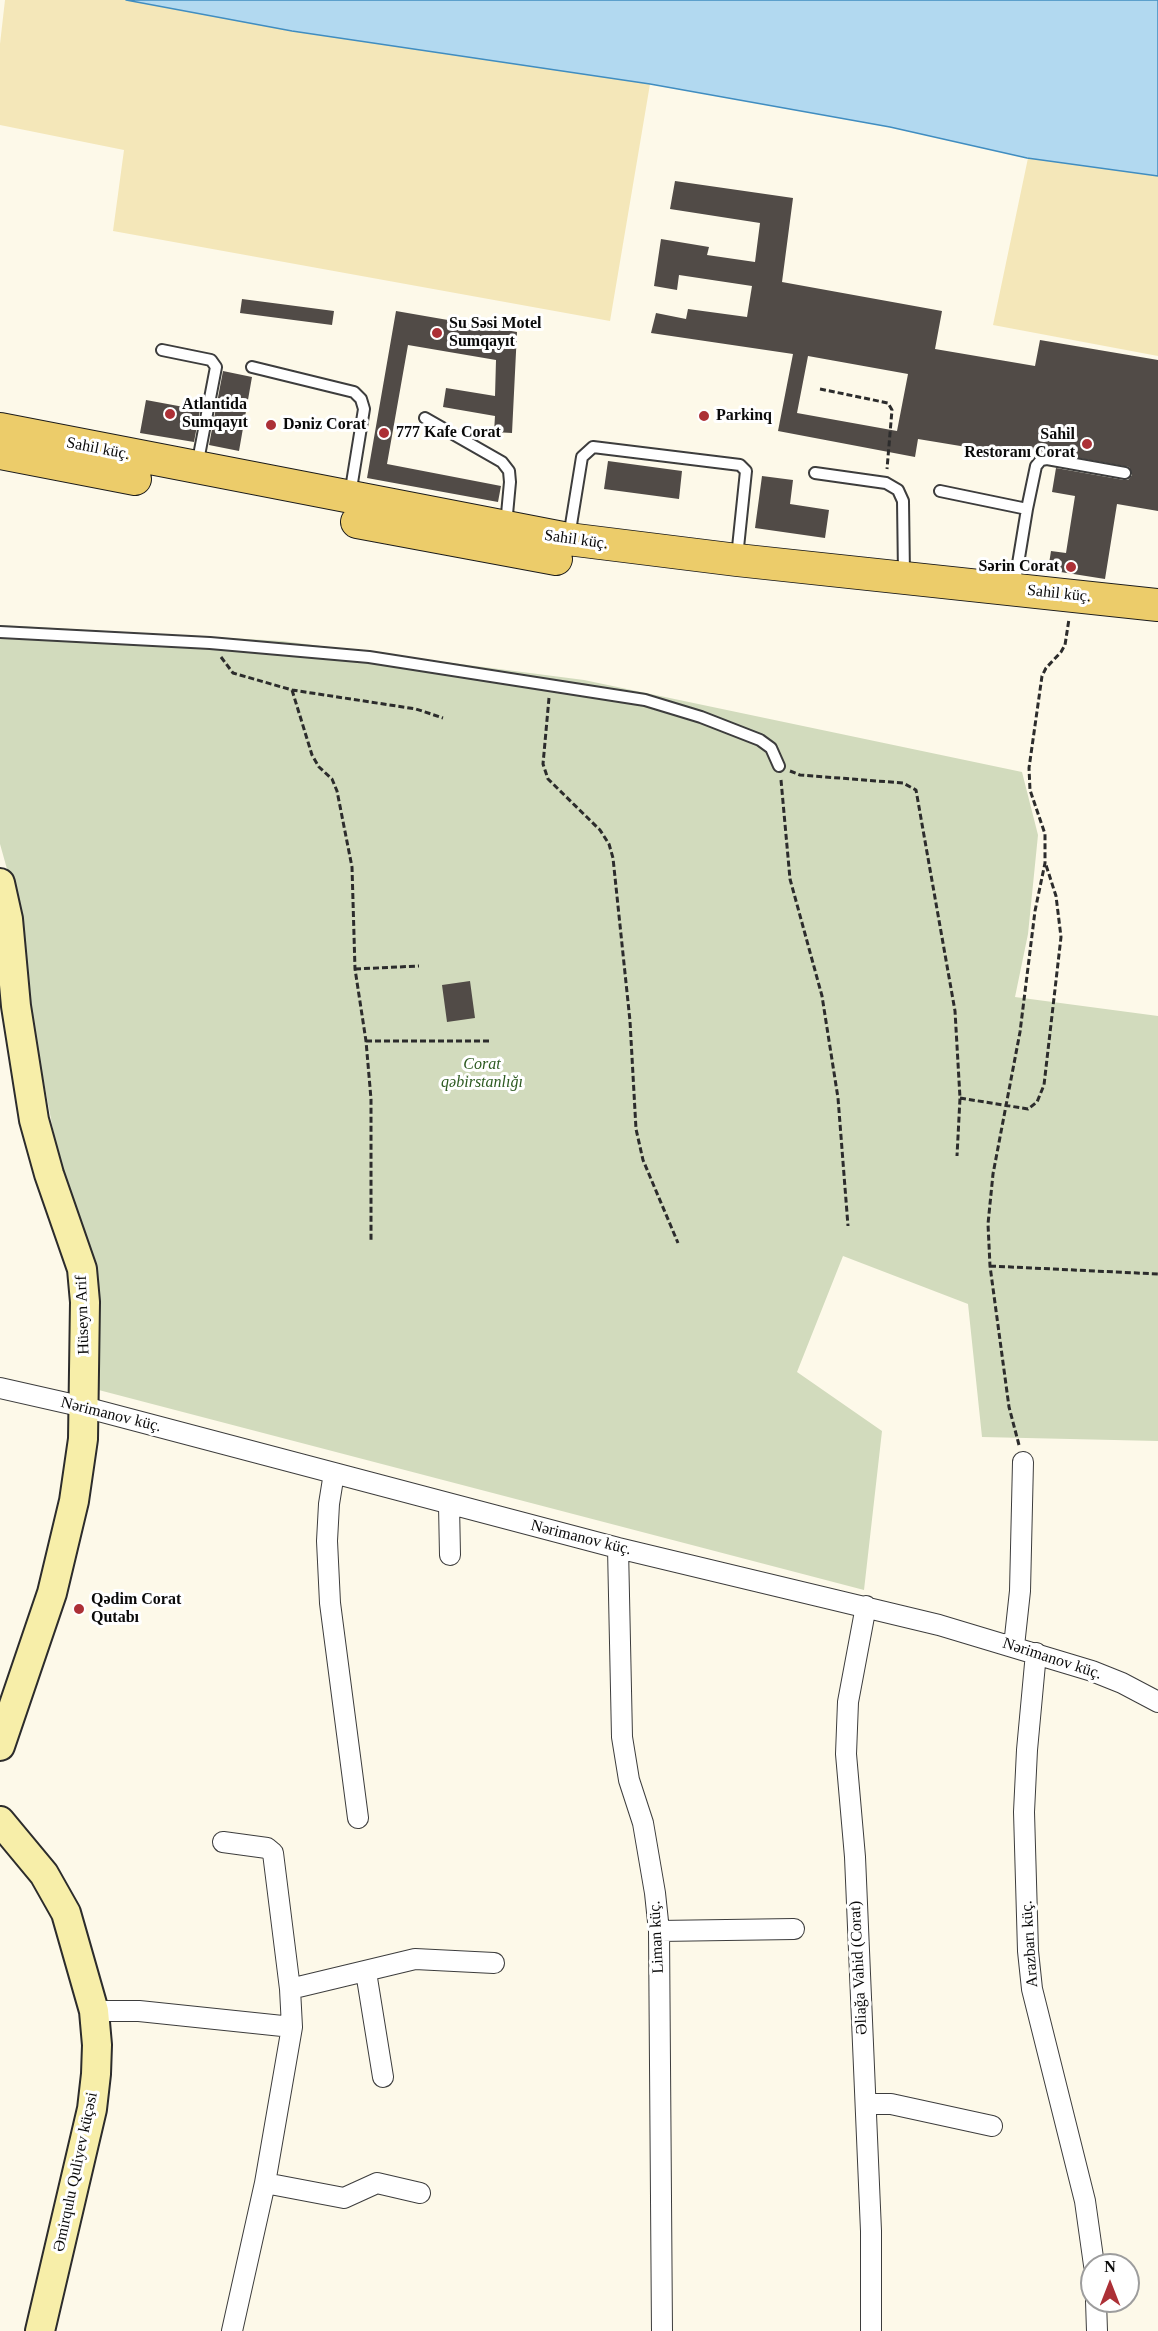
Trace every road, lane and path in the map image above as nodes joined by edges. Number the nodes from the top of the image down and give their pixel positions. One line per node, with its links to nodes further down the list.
1 (162, 350): 7 (lane)
2 (252, 367): 12 (lane)
3 (820, 389): 10 (path)
4 (425, 418): 14 (lane)
5 (0, 429): 7 (main road, Sahil küç.)
6 (0, 453): 20 (main road, Sahil küç.)
7 (196, 469): 12 (main road, Sahil küç.)
8 (815, 472): 10 (lane)
9 (1125, 473): 13 (lane)
10 (886, 483): 17 (lane)
11 (940, 491): 13 (lane)
12 (350, 498): 14 (main road, Sahil küç.)
13 (1027, 509): 18 (lane)
14 (506, 528): 15 (main road, Sahil küç.)
15 (568, 539): 16 (main road, Sahil küç.); 16 (lane)
16 (737, 560): 17 (main road, Sahil küç.)
17 (904, 578): 18 (main road, Sahil küç.)
18 (1014, 589): 19 (main road, Sahil küç.)
19 (1158, 605)
20 (1070, 616): 21 (main road, Sahil küç.); 28 (path)
21 (1158, 627)
22 (0, 632): 23 (lane)
23 (210, 643): 24 (lane); 25 (path)
24 (551, 684): 27 (lane); 39 (path)
25 (292, 690): 26 (path); 31 (path)
26 (443, 718)
27 (779, 766): 34 (path); 37 (path)
28 (1045, 863): 35 (path); 35 (path)
29 (0, 883): 43 (street, Hüseyn Arif)
30 (419, 966): 31 (path)
31 (355, 969): 32 (path)
32 (366, 1041): 33 (path); 38 (path)
33 (489, 1041)
34 (960, 1098): 35 (path); 36 (path)
35 (1006, 1106): 40 (path)
36 (957, 1156)
37 (848, 1226)
38 (371, 1242)
39 (678, 1243)
40 (990, 1266): 41 (path); 44 (path)
41 (1158, 1274)
42 (0, 1388): 43 (street, Nərimanov küç.)
43 (84, 1407): 45 (street, Nərimanov küç.); 53 (street, Hüseyn Arif)
44 (1023, 1462): 50 (street)
45 (334, 1473): 46 (street, Nərimanov küç.); 54 (street)
46 (448, 1505): 47 (street, Nərimanov küç.); 48 (street)
47 (618, 1548): 49 (street, Nərimanov küç.); 58 (street, Liman küç.)
48 (450, 1555)
49 (866, 1606): 50 (street, Nərimanov küç.); 65 (street, Əliağa Vahid (Corat))
50 (1014, 1646): 51 (street, Nərimanov küç.)
51 (1036, 1653): 52 (street, Nərimanov küç.); 69 (street, Arazbarı küç.)
52 (1158, 1702)
53 (0, 1746)
54 (358, 1818)
55 (2, 1826): 62 (street, Əmirqulu Quliyev küçəsi)
56 (223, 1842): 61 (street)
57 (794, 1929): 58 (street)
58 (658, 1931): 73 (street, Liman küç.)
59 (494, 1963): 60 (street)
60 (366, 1972): 61 (street); 64 (street)
61 (290, 1989): 63 (street)
62 (93, 2011): 63 (street); 71 (street, Əmirqulu Quliyev küçəsi)
63 (292, 2027): 67 (street)
64 (383, 2077)
65 (866, 2104): 66 (street); 74 (street, Əliağa Vahid (Corat))
66 (992, 2126)
67 (265, 2183): 68 (street); 72 (street)
68 (420, 2193)
69 (1092, 2253)
70 (1096, 2313): 75 (street)
71 (40, 2331)
72 (232, 2331)
73 (662, 2331)
74 (870, 2331)
75 (1097, 2331)

